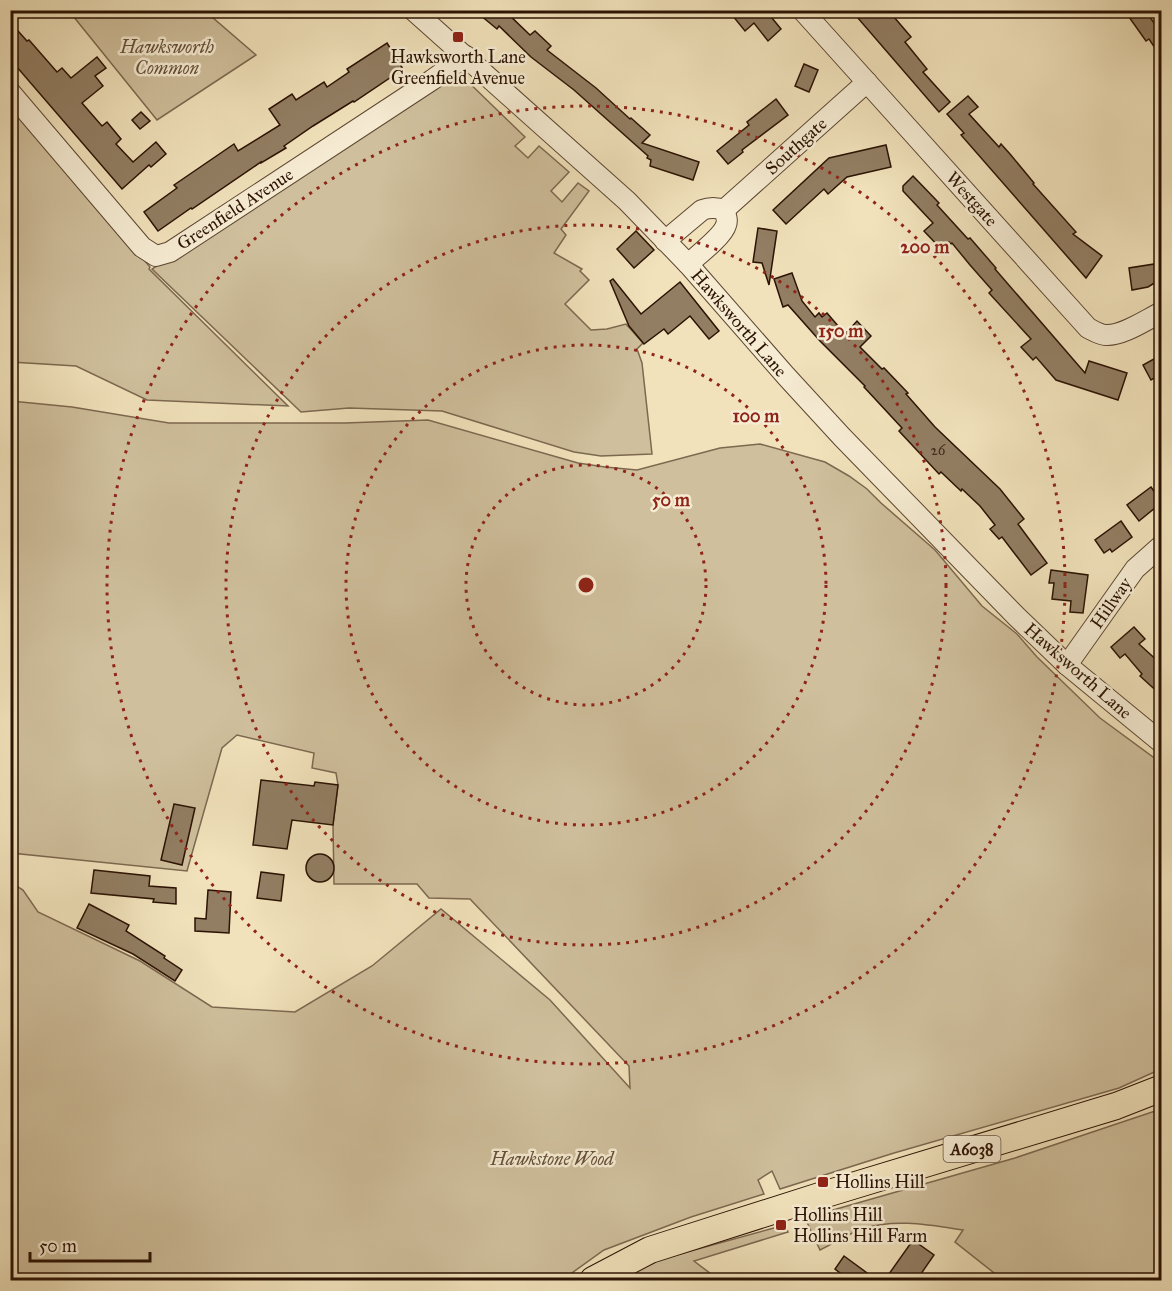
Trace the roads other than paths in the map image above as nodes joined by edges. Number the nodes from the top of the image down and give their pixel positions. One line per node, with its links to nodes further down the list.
1 (413, 10): 3 (street, Hawksworth Lane)
2 (802, 10): 4 (street, Westgate)
3 (466, 56): 5 (street, Greenfield Avenue); 7 (street, Hawksworth Lane)
4 (867, 82): 6 (street, Southgate); 9 (street, Westgate)
5 (10, 92)
6 (724, 210): 7 (street); 8 (street)
7 (665, 241): 8 (street, Hawksworth Lane)
8 (688, 264): 11 (street, Hawksworth Lane)
9 (1161, 312)
10 (1161, 545): 11 (street, Hillway)
11 (1067, 665): 12 (street, Hawksworth Lane)
12 (1161, 743)
13 (1161, 1088): 14 (main road, A6038)
14 (593, 1281)

